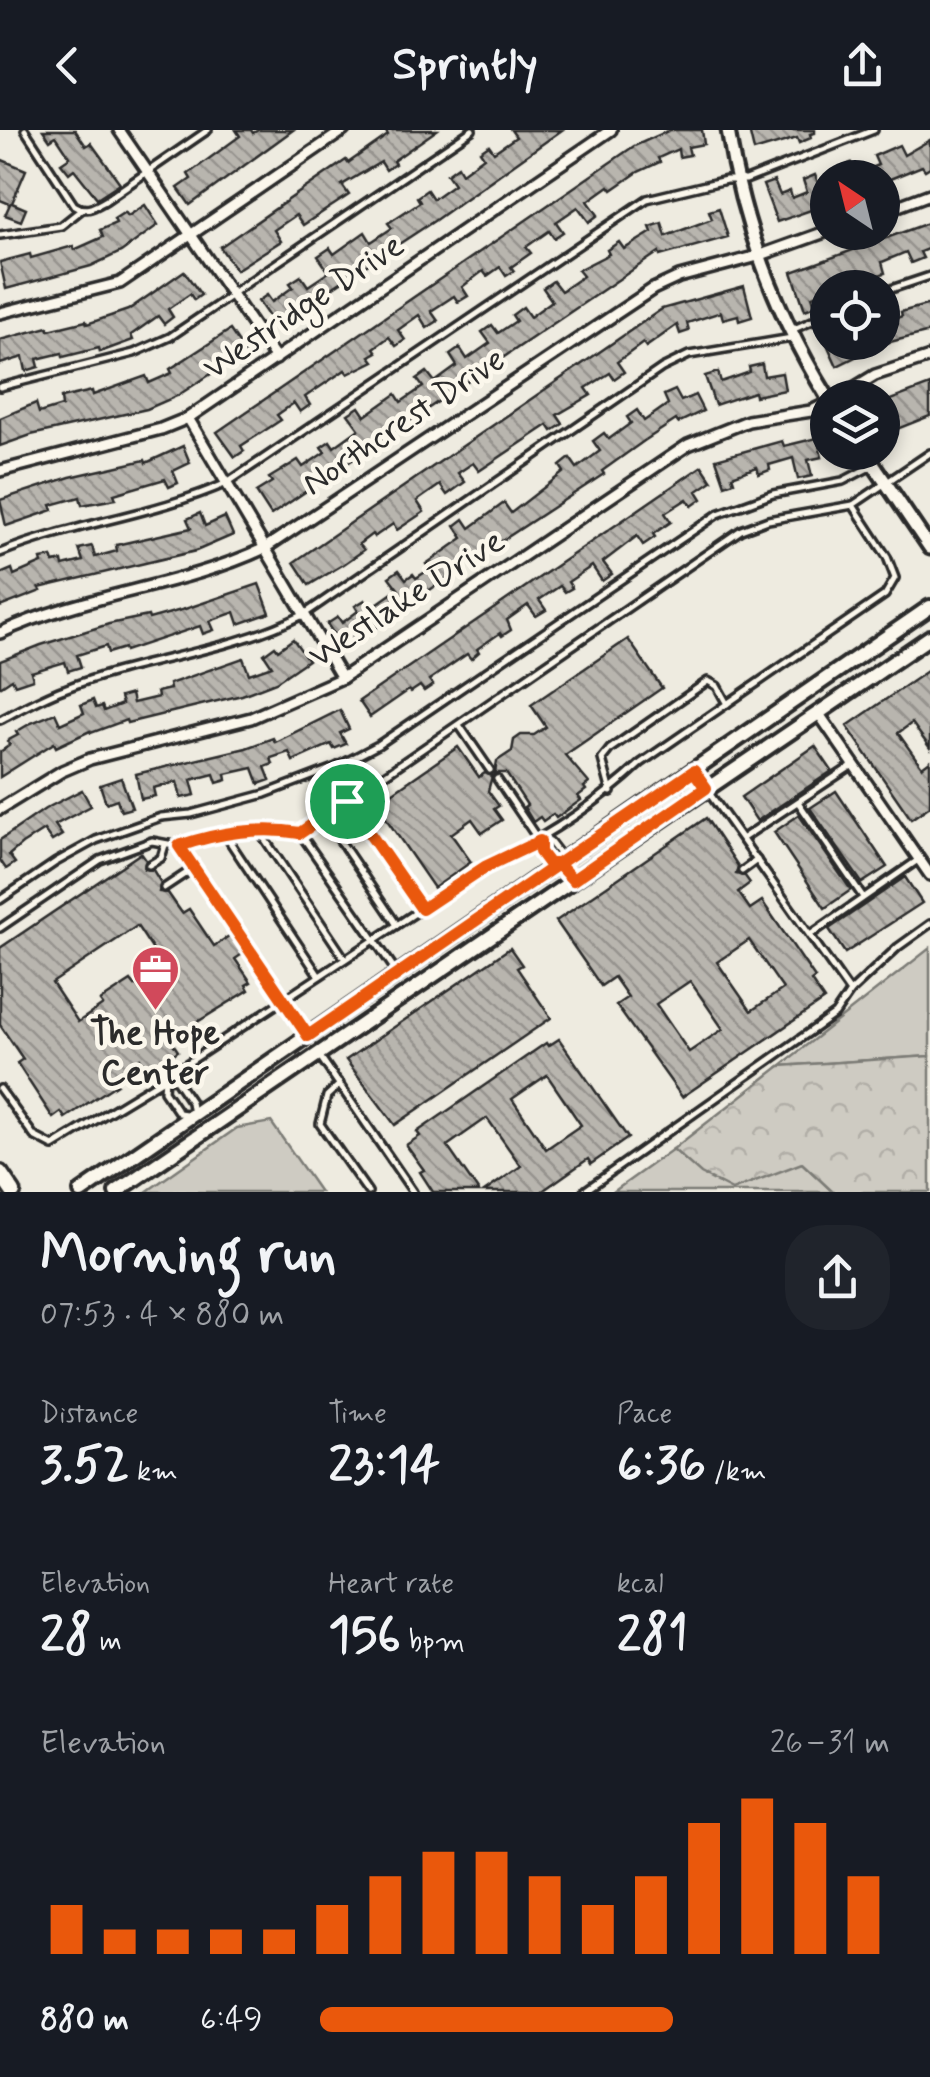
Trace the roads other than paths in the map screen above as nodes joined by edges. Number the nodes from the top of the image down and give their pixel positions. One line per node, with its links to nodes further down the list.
1 (25, 130): 13 (lane)
2 (119, 130): 9 (street)
3 (208, 130): 9 (lane)
4 (344, 130): 15 (street)
5 (472, 130): 20 (lane)
6 (611, 130): 25 (street, Westridge Drive)
7 (728, 130): 10 (street)
8 (874, 130): 10 (lane)
9 (148, 172): 13 (lane); 15 (street)
10 (736, 180): 17 (street); 35 (lane)
11 (930, 194): 12 (street)
12 (900, 205)
13 (80, 210): 14 (lane)
14 (0, 235)
15 (191, 235): 20 (street); 21 (street)
16 (810, 237): 17 (street, Northcrest Drive)
17 (758, 256): 23 (street); 38 (street, Northcrest Drive)
18 (930, 276): 19 (lane)
19 (900, 286)
20 (232, 294): 25 (street); 28 (lane)
21 (0, 312)
22 (810, 324): 23 (lane)
23 (792, 335): 26 (street); 42 (lane)
24 (930, 357): 27 (street)
25 (276, 359): 30 (street, Westridge Drive)
26 (817, 380)
27 (867, 380)
28 (0, 386)
29 (810, 411): 45 (street, Westlake Drive)
30 (188, 418): 34 (street, Westridge Drive); 35 (street)
31 (930, 454): 36 (lane)
32 (864, 470): 77 (lane)
33 (877, 470): 36 (street)
34 (0, 471)
35 (226, 483): 38 (street); 40 (lane)
36 (886, 483): 37 (lane); 39 (street)
37 (853, 504): 46 (lane); 49 (lane)
38 (265, 548): 42 (street); 43 (street, Northcrest Drive)
39 (930, 548)
40 (0, 553)
41 (930, 607): 52 (main road)
42 (303, 615): 45 (street); 48 (lane)
43 (0, 634)
44 (930, 637): 47 (main road)
45 (342, 678): 58 (street, Westlake Drive)
46 (727, 704): 55 (lane); 55 (lane)
47 (819, 714): 50 (street); 54 (main road)
48 (0, 720)
49 (458, 724): 51 (lane); 56 (lane)
50 (854, 764): 57 (lane); 67 (street)
51 (490, 770)
52 (694, 771): 54 (lane); 69 (main road)
53 (497, 779): 64 (lane)
54 (706, 788): 63 (lane); 74 (main road)
55 (610, 792): 64 (lane)
56 (347, 801): 59 (lane); 78 (lane)
57 (798, 802): 63 (lane); 76 (lane)
58 (0, 808)
59 (324, 817): 62 (lane); 79 (lane)
60 (260, 832): 61 (lane); 62 (lane); 84 (lane)
61 (224, 833): 66 (lane); 86 (lane)
62 (300, 833): 83 (lane)
63 (743, 838): 68 (lane)
64 (540, 841): 69 (lane); 69 (lane); 78 (lane)
65 (166, 844): 66 (lane); 70 (lane); 81 (lane)
66 (179, 846): 71 (lane)
67 (920, 859): 73 (street); 76 (lane)
68 (758, 860): 72 (lane); 82 (lane)
69 (558, 864): 74 (main road); 85 (main road)
70 (149, 865)
71 (194, 868): 75 (lane); 88 (lane)
72 (742, 871)
73 (930, 874)
74 (573, 880): 90 (main road)
75 (164, 888)
76 (863, 898): 82 (lane)
77 (0, 900)
78 (422, 909): 79 (lane)
79 (398, 924): 83 (lane)
80 (930, 924): 87 (lane)
81 (0, 928)
82 (810, 934): 87 (lane)
83 (374, 940): 84 (lane); 85 (lane)
84 (345, 959): 86 (lane)
85 (398, 974): 89 (main road)
86 (319, 976): 88 (lane)
87 (850, 992): 102 (lane)
88 (284, 1000): 89 (lane); 91 (lane)
89 (311, 1034): 94 (main road); 95 (main road)
90 (320, 1054): 92 (lane); 94 (main road)
91 (165, 1078): 93 (lane); 95 (lane); 95 (lane)
92 (340, 1084): 100 (lane); 101 (lane)
93 (0, 1089)
94 (257, 1097): 99 (main road)
95 (192, 1115): 98 (main road)
96 (0, 1173): 97 (main road)
97 (13, 1192)
98 (81, 1192)
99 (116, 1192)
100 (368, 1192)
101 (412, 1192)
102 (583, 1192)

